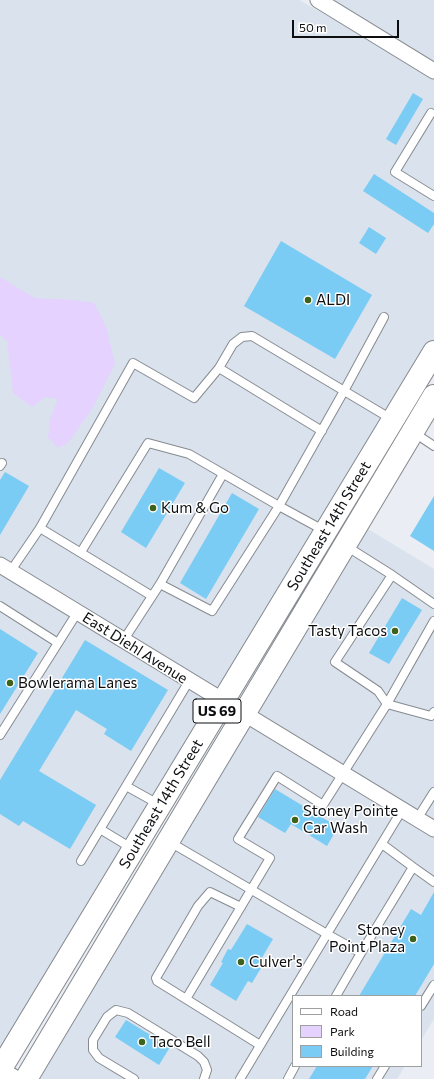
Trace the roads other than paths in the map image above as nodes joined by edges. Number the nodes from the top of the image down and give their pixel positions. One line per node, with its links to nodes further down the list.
1 (318, 0): 2 (street)
2 (434, 71)
3 (431, 113): 4 (lane)
4 (434, 196)
5 (384, 317): 8 (lane)
6 (434, 352): 10 (main road, Southeast 14th Street / US 69)
7 (219, 368): 8 (lane); 11 (lane); 15 (lane)
8 (344, 391): 10 (lane); 11 (lane)
9 (434, 396): 10 (main road, Southeast 14th Street / US 69)
10 (403, 426): 12 (lane); 16 (main road, Southeast 14th Street / US 69); 17 (main road, Southeast 14th Street / US 69)
11 (322, 431): 14 (lane)
12 (434, 446)
13 (223, 474): 14 (lane); 18 (lane); 21 (lane)
14 (279, 506): 16 (lane); 21 (lane)
15 (40, 528): 18 (lane); 19 (lane)
16 (326, 532): 30 (main road, Southeast 14th Street / US 69)
17 (345, 546): 20 (lane); 33 (main road, Southeast 14th Street / US 69)
18 (81, 552): 22 (lane)
19 (5, 569): 25 (street, East Diehl Avenue)
20 (392, 575): 23 (lane); 31 (lane)
21 (160, 584): 22 (lane)
22 (152, 596): 27 (lane)
23 (434, 604)
24 (0, 606): 28 (lane)
25 (77, 612): 27 (street, East Diehl Avenue); 28 (lane)
26 (434, 621): 31 (lane)
27 (123, 641): 29 (street, East Diehl Avenue)
28 (58, 643): 34 (lane)
29 (189, 681): 30 (street, East Diehl Avenue); 36 (lane)
30 (223, 702): 33 (street, East Diehl Avenue); 38 (main road, Southeast 14th Street / US 69)
31 (387, 704): 32 (lane); 35 (lane)
32 (434, 712)
33 (244, 715): 35 (street, East Diehl Avenue); 43 (main road, Southeast 14th Street / US 69)
34 (0, 735)
35 (342, 774): 39 (street, East Diehl Avenue); 49 (lane)
36 (126, 786): 38 (lane); 41 (lane)
37 (434, 792): 40 (lane)
38 (160, 805): 45 (main road, Southeast 14th Street / US 69)
39 (402, 810): 40 (street, East Diehl Avenue); 44 (lane)
40 (417, 819): 42 (street, East Diehl Avenue)
41 (100, 829): 45 (lane); 46 (lane)
42 (434, 829)
43 (168, 841): 49 (lane); 61 (main road, Southeast 14th Street / US 69)
44 (382, 844): 47 (lane); 51 (lane)
45 (134, 849): 60 (main road, Southeast 14th Street / US 69)
46 (81, 861)
47 (413, 867): 48 (lane); 52 (lane)
48 (434, 882)
49 (251, 890): 50 (lane); 51 (lane)
50 (241, 907): 55 (lane); 55 (lane)
51 (327, 934): 52 (lane); 57 (lane)
52 (361, 953): 54 (lane)
53 (434, 985): 56 (lane)
54 (337, 995)
55 (186, 999): 57 (lane)
56 (422, 1004)
57 (260, 1045): 64 (lane)
58 (294, 1067): 65 (lane)
59 (384, 1067): 66 (lane)
60 (5, 1072)
61 (26, 1079)
62 (134, 1079): 63 (lane)
63 (204, 1079)
64 (240, 1079)
65 (288, 1079)
66 (377, 1079)

